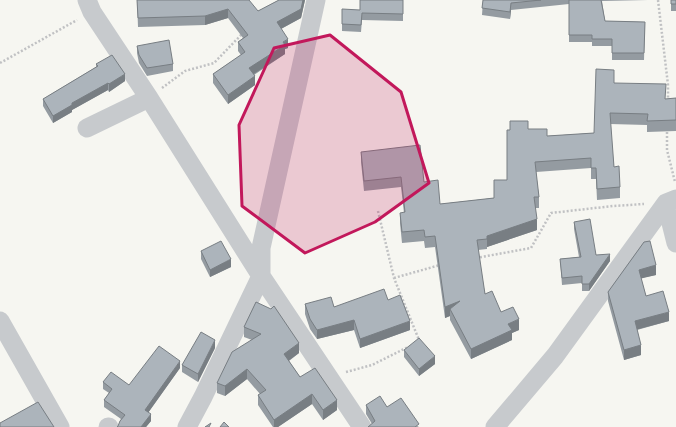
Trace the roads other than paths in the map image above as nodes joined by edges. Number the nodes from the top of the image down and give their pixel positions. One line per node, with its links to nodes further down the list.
1 (316, 0): 7 (street)
2 (90, 6): 3 (street)
3 (149, 98): 4 (street); 7 (street)
4 (87, 128)
5 (672, 197): 6 (street); 12 (street)
6 (676, 243)
7 (262, 276): 10 (street); 11 (street)
8 (0, 321): 9 (street)
9 (60, 427)
10 (187, 427)
11 (362, 427)
12 (495, 427)

